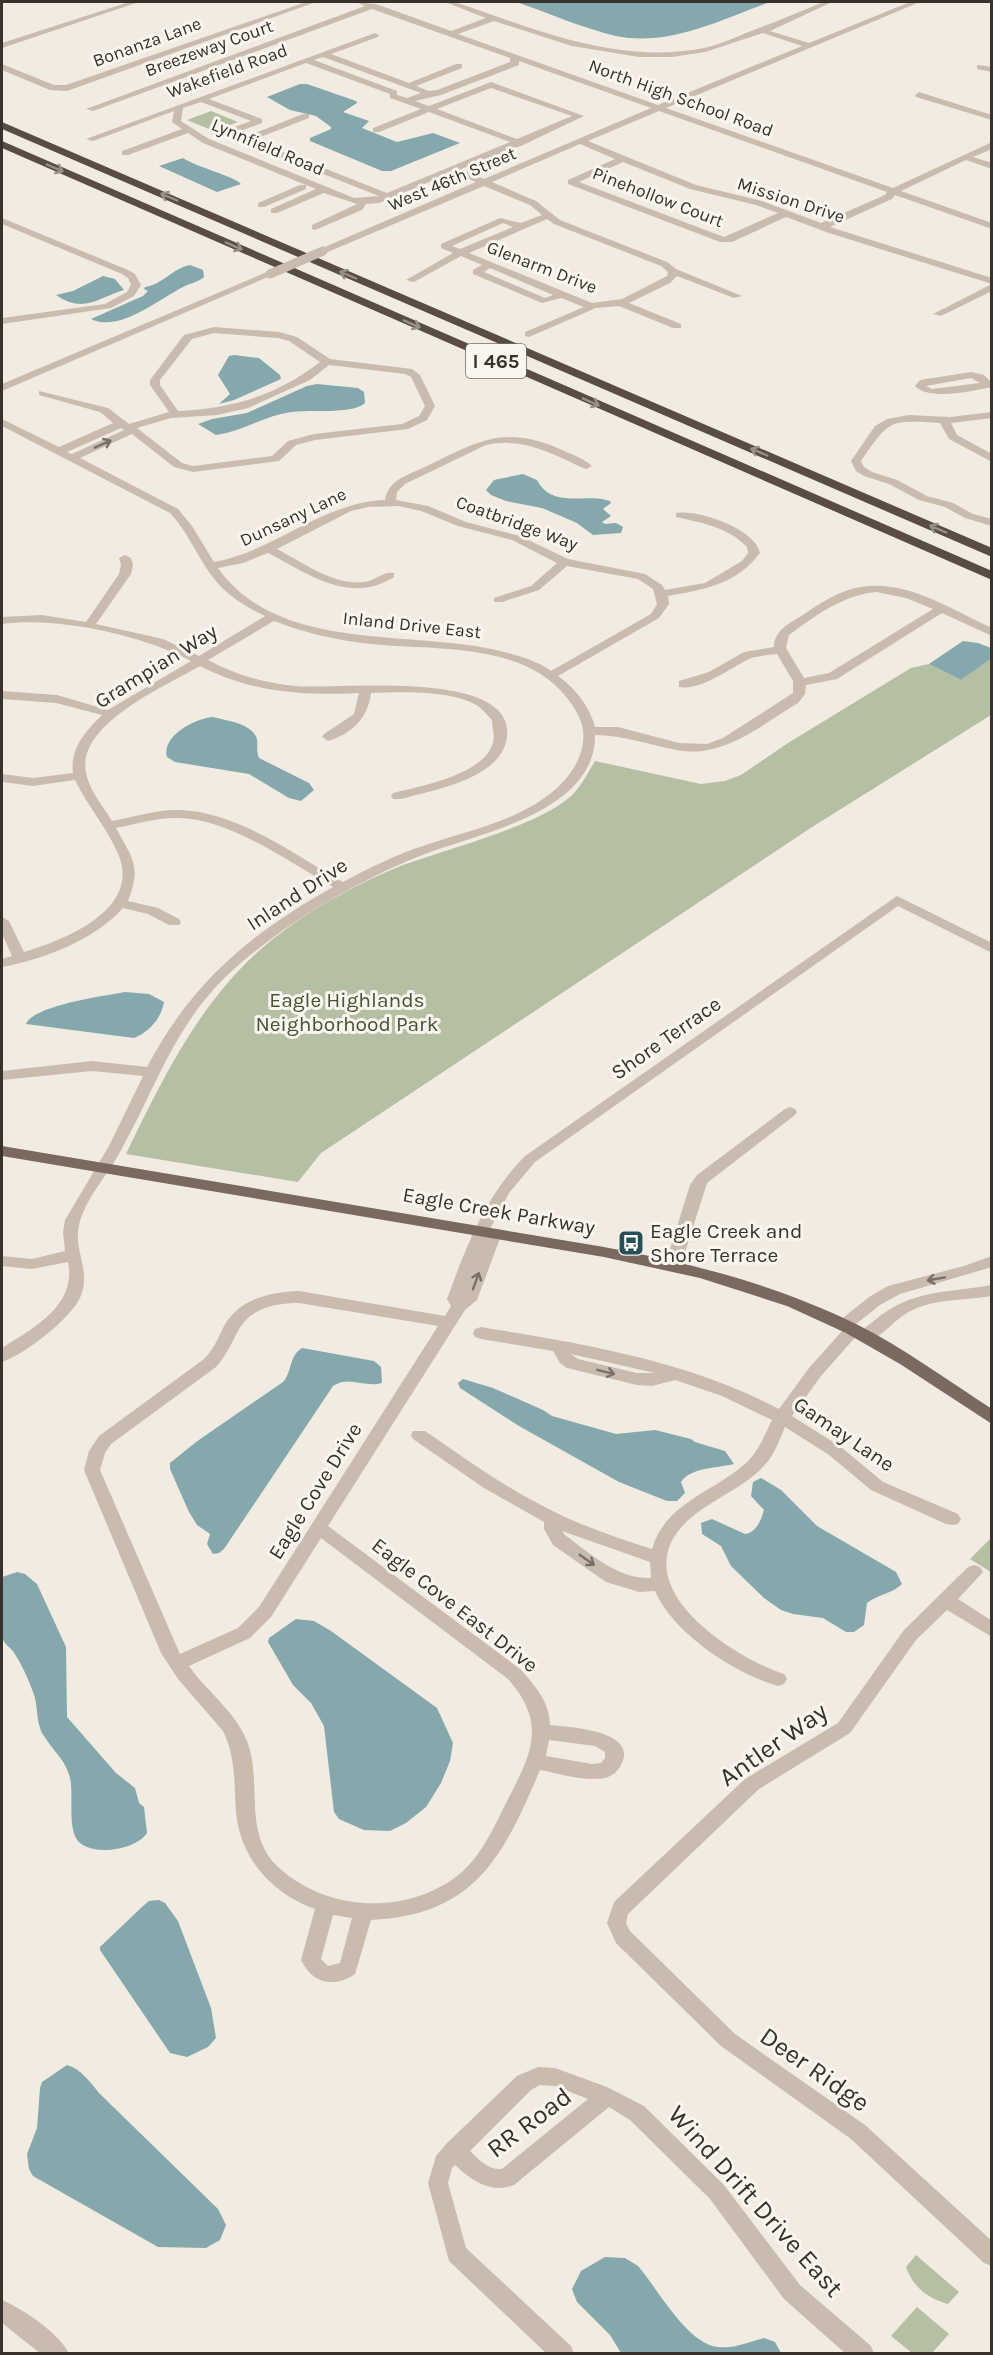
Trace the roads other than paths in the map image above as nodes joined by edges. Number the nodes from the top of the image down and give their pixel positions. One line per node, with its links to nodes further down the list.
1 (135, 2): 13 (street)
2 (312, 2): 18 (street, Bonanza Lane)
3 (360, 2): 7 (street, North High School Road)
4 (449, 2): 8 (street)
5 (828, 2): 9 (street)
6 (916, 2): 12 (street, West 46th Street)
7 (373, 6): 10 (street, North High School Road); 32 (street, Breezeway Court)
8 (496, 17): 9 (street); 10 (street)
9 (760, 30): 12 (street)
10 (451, 34): 15 (street, North High School Road)
11 (375, 35): 14 (street, Wakefield Road)
12 (808, 45): 31 (street, West 46th Street)
13 (2, 46)
14 (324, 54): 16 (street, Wakefield Road); 23 (street)
15 (516, 59): 21 (street); 22 (street); 31 (street, North High School Road)
16 (306, 60): 24 (street); 28 (street, Wakefield Road)
17 (459, 66): 25 (street)
18 (2, 67)
19 (980, 67): 20 (street)
20 (992, 70)
21 (468, 74): 22 (street); 26 (street)
22 (477, 78): 26 (street)
23 (393, 80): 24 (street); 25 (street)
24 (376, 86): 29 (street)
25 (408, 86): 26 (street)
26 (429, 93): 29 (street)
27 (919, 95): 35 (street)
28 (202, 99): 30 (street, Wakefield Road); 40 (street)
29 (408, 101): 33 (street)
30 (179, 108): 37 (street, Lynnfield Road); 39 (street, Wakefield Road)
31 (659, 108): 41 (street, West 46th Street); 53 (street, North High School Road)
32 (90, 109)
33 (428, 109): 38 (street); 42 (street); 42 (street)
34 (306, 116): 40 (street)
35 (992, 118)
36 (2, 125): 94 (highway, I 465, one-way to 36)
37 (188, 130): 45 (street); 51 (street, Lynnfield Road)
38 (376, 130)
39 (90, 139)
40 (245, 140): 54 (street)
41 (582, 142): 47 (street, Mission Drive); 50 (street, West 46th Street)
42 (520, 143): 49 (street)
43 (2, 144): 99 (highway, I 465, one-way to 99)
44 (992, 145): 46 (street)
45 (125, 153)
46 (965, 157): 48 (street); 53 (street)
47 (624, 158): 58 (street, Mission Drive); 58 (street, Pinehollow Court)
48 (992, 166)
49 (453, 169): 50 (street); 54 (street)
50 (486, 183): 59 (street); 79 (street, West 46th Street, bridge)
51 (311, 184): 52 (street, Lynnfield Road); 56 (street)
52 (325, 189): 55 (street, Lynnfield Road); 57 (street)
53 (892, 192): 61 (street); 62 (street, North High School Road)
54 (387, 196): 55 (street)
55 (362, 202): 63 (street)
56 (261, 205)
57 (274, 211)
58 (786, 213): 61 (street, Mission Drive)
59 (549, 215): 64 (street); 66 (street)
60 (2, 221): 74 (street)
61 (822, 226): 68 (street, Mission Drive)
62 (992, 226)
63 (315, 227)
64 (522, 227): 65 (street); 65 (street)
65 (460, 253): 67 (street); 72 (street, Glenarm Drive)
66 (673, 271): 70 (street); 71 (street, Glenarm Drive)
67 (411, 280)
68 (992, 282)
69 (992, 287): 73 (street)
70 (737, 296)
71 (621, 303): 72 (street, Glenarm Drive); 75 (street)
72 (593, 306): 76 (street)
73 (938, 314)
74 (2, 321)
75 (677, 326)
76 (529, 334)
77 (327, 362): 81 (street); 81 (street); 85 (street)
78 (990, 386): 78 (street)
79 (2, 388)
80 (43, 393): 85 (street)
81 (175, 414): 85 (street)
82 (992, 415): 83 (street)
83 (944, 420): 88 (street); 92 (street)
84 (2, 422): 86 (street, Inland Drive East)
85 (127, 427): 86 (street); 87 (street, one-way to 85)
86 (60, 451): 87 (street, Inland Drive East)
87 (72, 458): 97 (street, Inland Drive East)
88 (992, 459)
89 (587, 466): 90 (street)
90 (390, 503): 93 (street, Dunsany Lane); 96 (street, Coatbridge Way)
91 (680, 515): 100 (street)
92 (992, 523)
93 (269, 549): 97 (street, Dunsany Lane); 98 (street)
94 (992, 552)
95 (125, 558): 105 (street)
96 (565, 562): 100 (street, Coatbridge Way); 101 (street)
97 (212, 566): 103 (street, Inland Drive East)
98 (390, 575)
99 (992, 576)
100 (662, 594): 109 (street)
101 (498, 600)
102 (939, 610): 106 (street); 107 (street); 110 (street)
103 (274, 616): 108 (street, Grampian Way); 109 (street, Inland Drive East)
104 (2, 620): 105 (street)
105 (89, 627): 108 (street)
106 (992, 633)
107 (781, 650): 110 (street); 111 (street)
108 (200, 661): 112 (street); 114 (street, Grampian Way)
109 (550, 676): 115 (street, Inland Drive East)
110 (800, 682): 115 (street)
111 (683, 684)
112 (365, 690): 116 (street); 120 (street)
113 (2, 694): 114 (street)
114 (110, 714): 118 (street, Grampian Way)
115 (589, 731): 117 (street, Inland Drive East)
116 (328, 737)
117 (589, 746): 122 (street, Inland Drive)
118 (80, 776): 119 (street); 121 (street)
119 (2, 778)
120 (397, 796)
121 (108, 826): 122 (street); 123 (street)
122 (342, 887): 129 (street, Inland Drive)
123 (119, 903): 125 (street); 127 (street)
124 (2, 921): 127 (street)
125 (174, 922)
126 (992, 949): 134 (street, Shore Terrace)
127 (20, 958): 128 (street)
128 (2, 963)
129 (153, 1072): 130 (street); 133 (street, Inland Drive)
130 (2, 1075)
131 (790, 1113): 138 (street)
132 (2, 1151): 133 (main road, Eagle Creek Parkway)
133 (103, 1168): 134 (main road, Eagle Creek Parkway); 135 (street, Inland Drive)
134 (488, 1232): 138 (main road, Eagle Creek Parkway); 140 (street, Eagle Cove Drive)
135 (73, 1255): 136 (street); 143 (street, Inland Drive)
136 (2, 1261)
137 (992, 1261): 141 (street, one-way to 141)
138 (674, 1265): 141 (main road, Eagle Creek Parkway)
139 (992, 1290): 141 (street)
140 (449, 1322): 149 (street, Eagle Cove Drive); 155 (street)
141 (855, 1330): 144 (street); 145 (main road, Eagle Creek Parkway)
142 (481, 1333): 144 (street, Gamay Lane)
143 (2, 1356)
144 (782, 1418): 148 (street, Gamay Lane); 150 (street)
145 (992, 1418)
146 (419, 1435): 147 (street)
147 (552, 1518): 150 (street); 152 (street, one-way to 152)
148 (952, 1519)
149 (319, 1528): 155 (street, Eagle Cove Drive); 157 (street, Eagle Cove East Drive)
150 (658, 1558): 152 (street)
151 (974, 1572): 153 (street, Antler Way)
152 (661, 1584): 156 (street)
153 (946, 1600): 154 (street); 161 (street, Antler Way)
154 (992, 1630)
155 (176, 1664): 159 (street)
156 (778, 1679)
157 (542, 1732): 158 (street); 158 (street)
158 (536, 1762): 160 (street)
159 (326, 1906): 160 (street); 160 (street)
160 (364, 1912)
161 (616, 1921): 164 (street, Deer Ridge)
162 (607, 2096): 163 (street, Wind Drift Drive East); 163 (street, RR Road); 168 (street, Wind Drift Drive East)
163 (454, 2150): 167 (street, Wind Drift Drive East)
164 (992, 2256)
165 (2, 2312): 166 (street)
166 (58, 2354)
167 (563, 2354)
168 (862, 2354)

